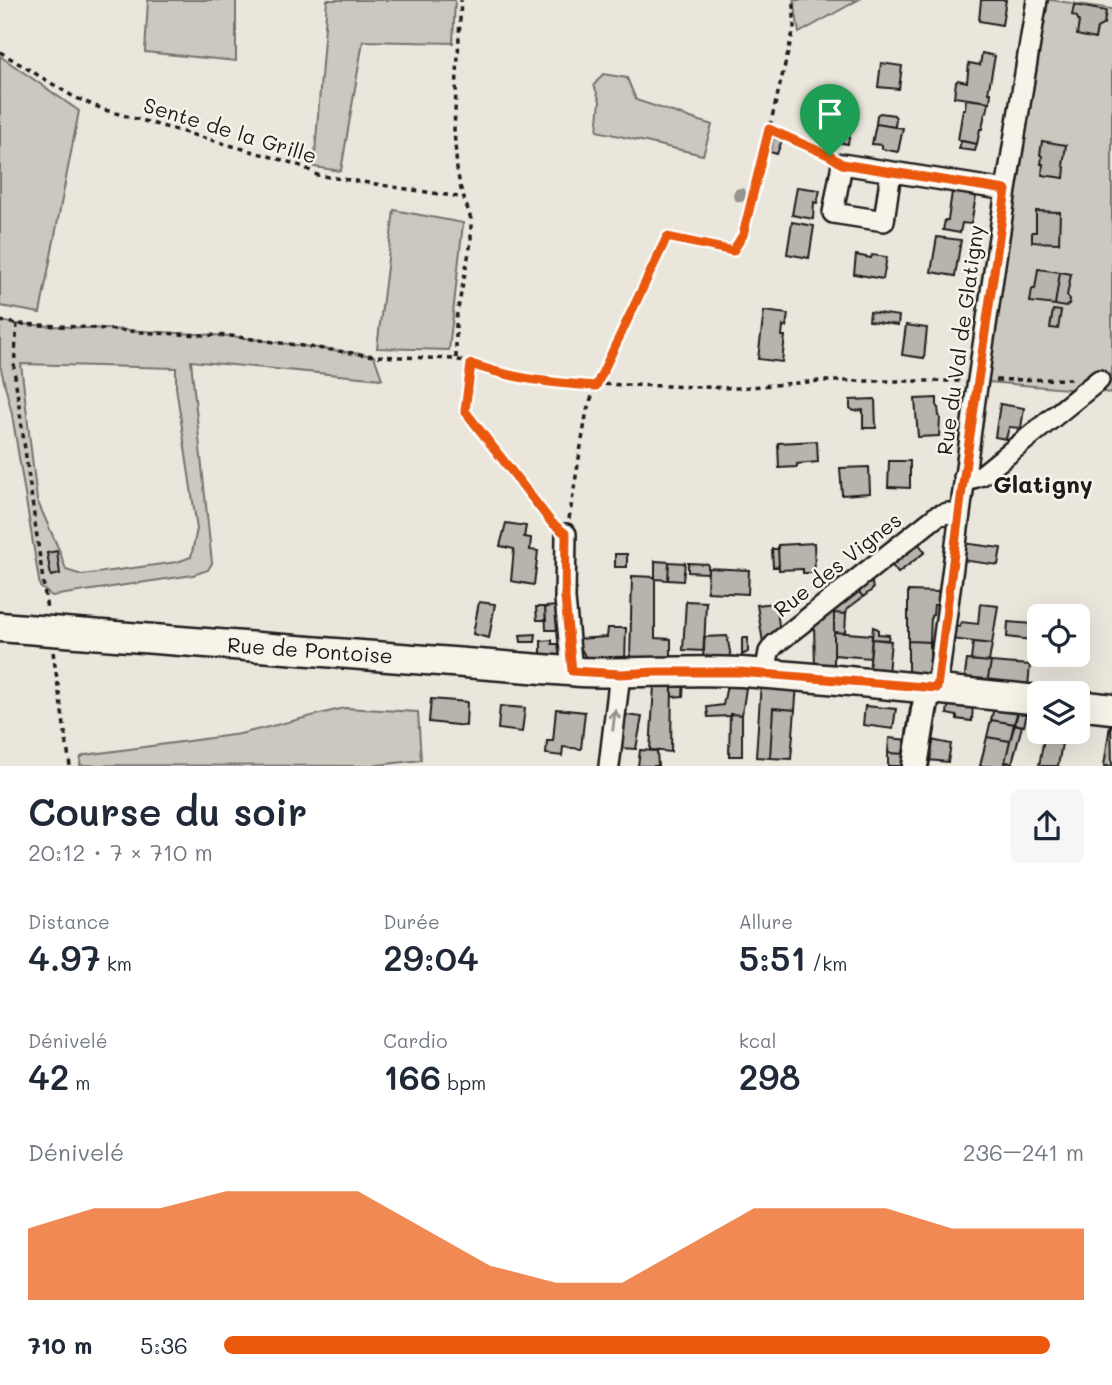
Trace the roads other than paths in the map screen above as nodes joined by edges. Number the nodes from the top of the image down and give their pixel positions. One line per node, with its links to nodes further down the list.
1 (1037, 0): 3 (street, Rue du Val de Glatigny)
2 (891, 172): 2 (street); 3 (street)
3 (1006, 190): 5 (street, Rue du Val de Glatigny)
4 (1099, 380): 5 (street)
5 (964, 477): 6 (street, Rue du Val de Glatigny)
6 (960, 514): 11 (street, Rue des Vignes); 12 (street, Rue du Val de Glatigny)
7 (566, 534): 9 (street)
8 (0, 627): 9 (main road, Rue de Pontoise)
9 (572, 671): 10 (main road, Rue de Pontoise)
10 (621, 674): 11 (main road, Rue de Pontoise); 16 (street, one-way to 10)
11 (765, 674): 12 (main road, Rue de Pontoise)
12 (933, 688): 13 (main road, Rue de Pontoise); 17 (street)
13 (1027, 699)
14 (1090, 706): 15 (main road)
15 (1112, 709)
16 (609, 765)
17 (915, 765)

